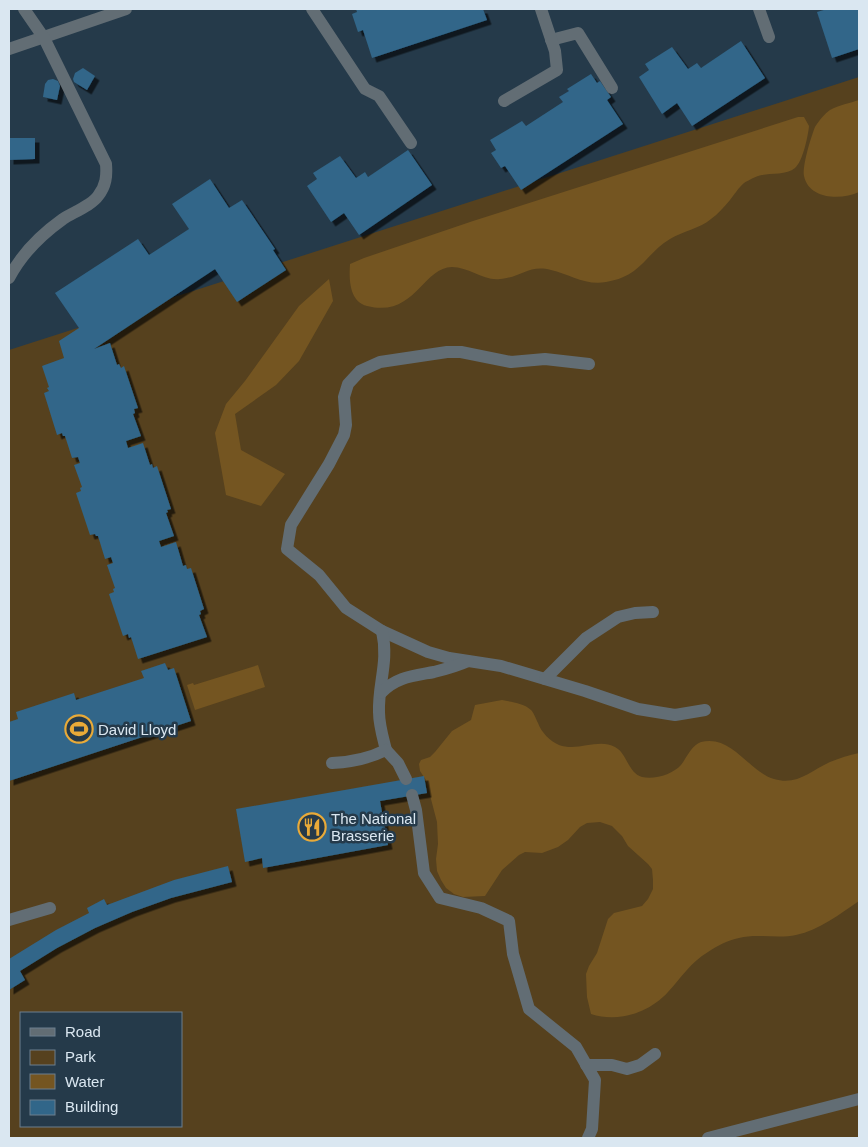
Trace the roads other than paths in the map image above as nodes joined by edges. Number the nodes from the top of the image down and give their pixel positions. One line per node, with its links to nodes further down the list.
1 (24, 9): 6 (street)
2 (126, 9): 6 (street)
3 (312, 9): 12 (street)
4 (541, 9): 8 (street)
5 (759, 9): 7 (street)
6 (44, 38): 9 (street); 13 (street)
7 (769, 38)
8 (551, 40): 10 (street); 11 (street)
9 (9, 49)
10 (612, 88)
11 (504, 101)
12 (411, 143)
13 (9, 278)
14 (589, 364): 16 (street)
15 (653, 612): 18 (street)
16 (382, 631): 17 (street); 19 (street)
17 (468, 661): 18 (street); 19 (street)
18 (545, 679): 20 (street)
19 (381, 693): 21 (street)
20 (705, 710)
21 (386, 750): 22 (street); 23 (street)
22 (332, 763)
23 (406, 779)
24 (412, 795): 28 (street)
25 (50, 908): 26 (street)
26 (9, 920)
27 (655, 1054): 28 (street)
28 (586, 1065): 30 (street)
29 (859, 1099): 31 (street)
30 (588, 1138)
31 (708, 1138)

